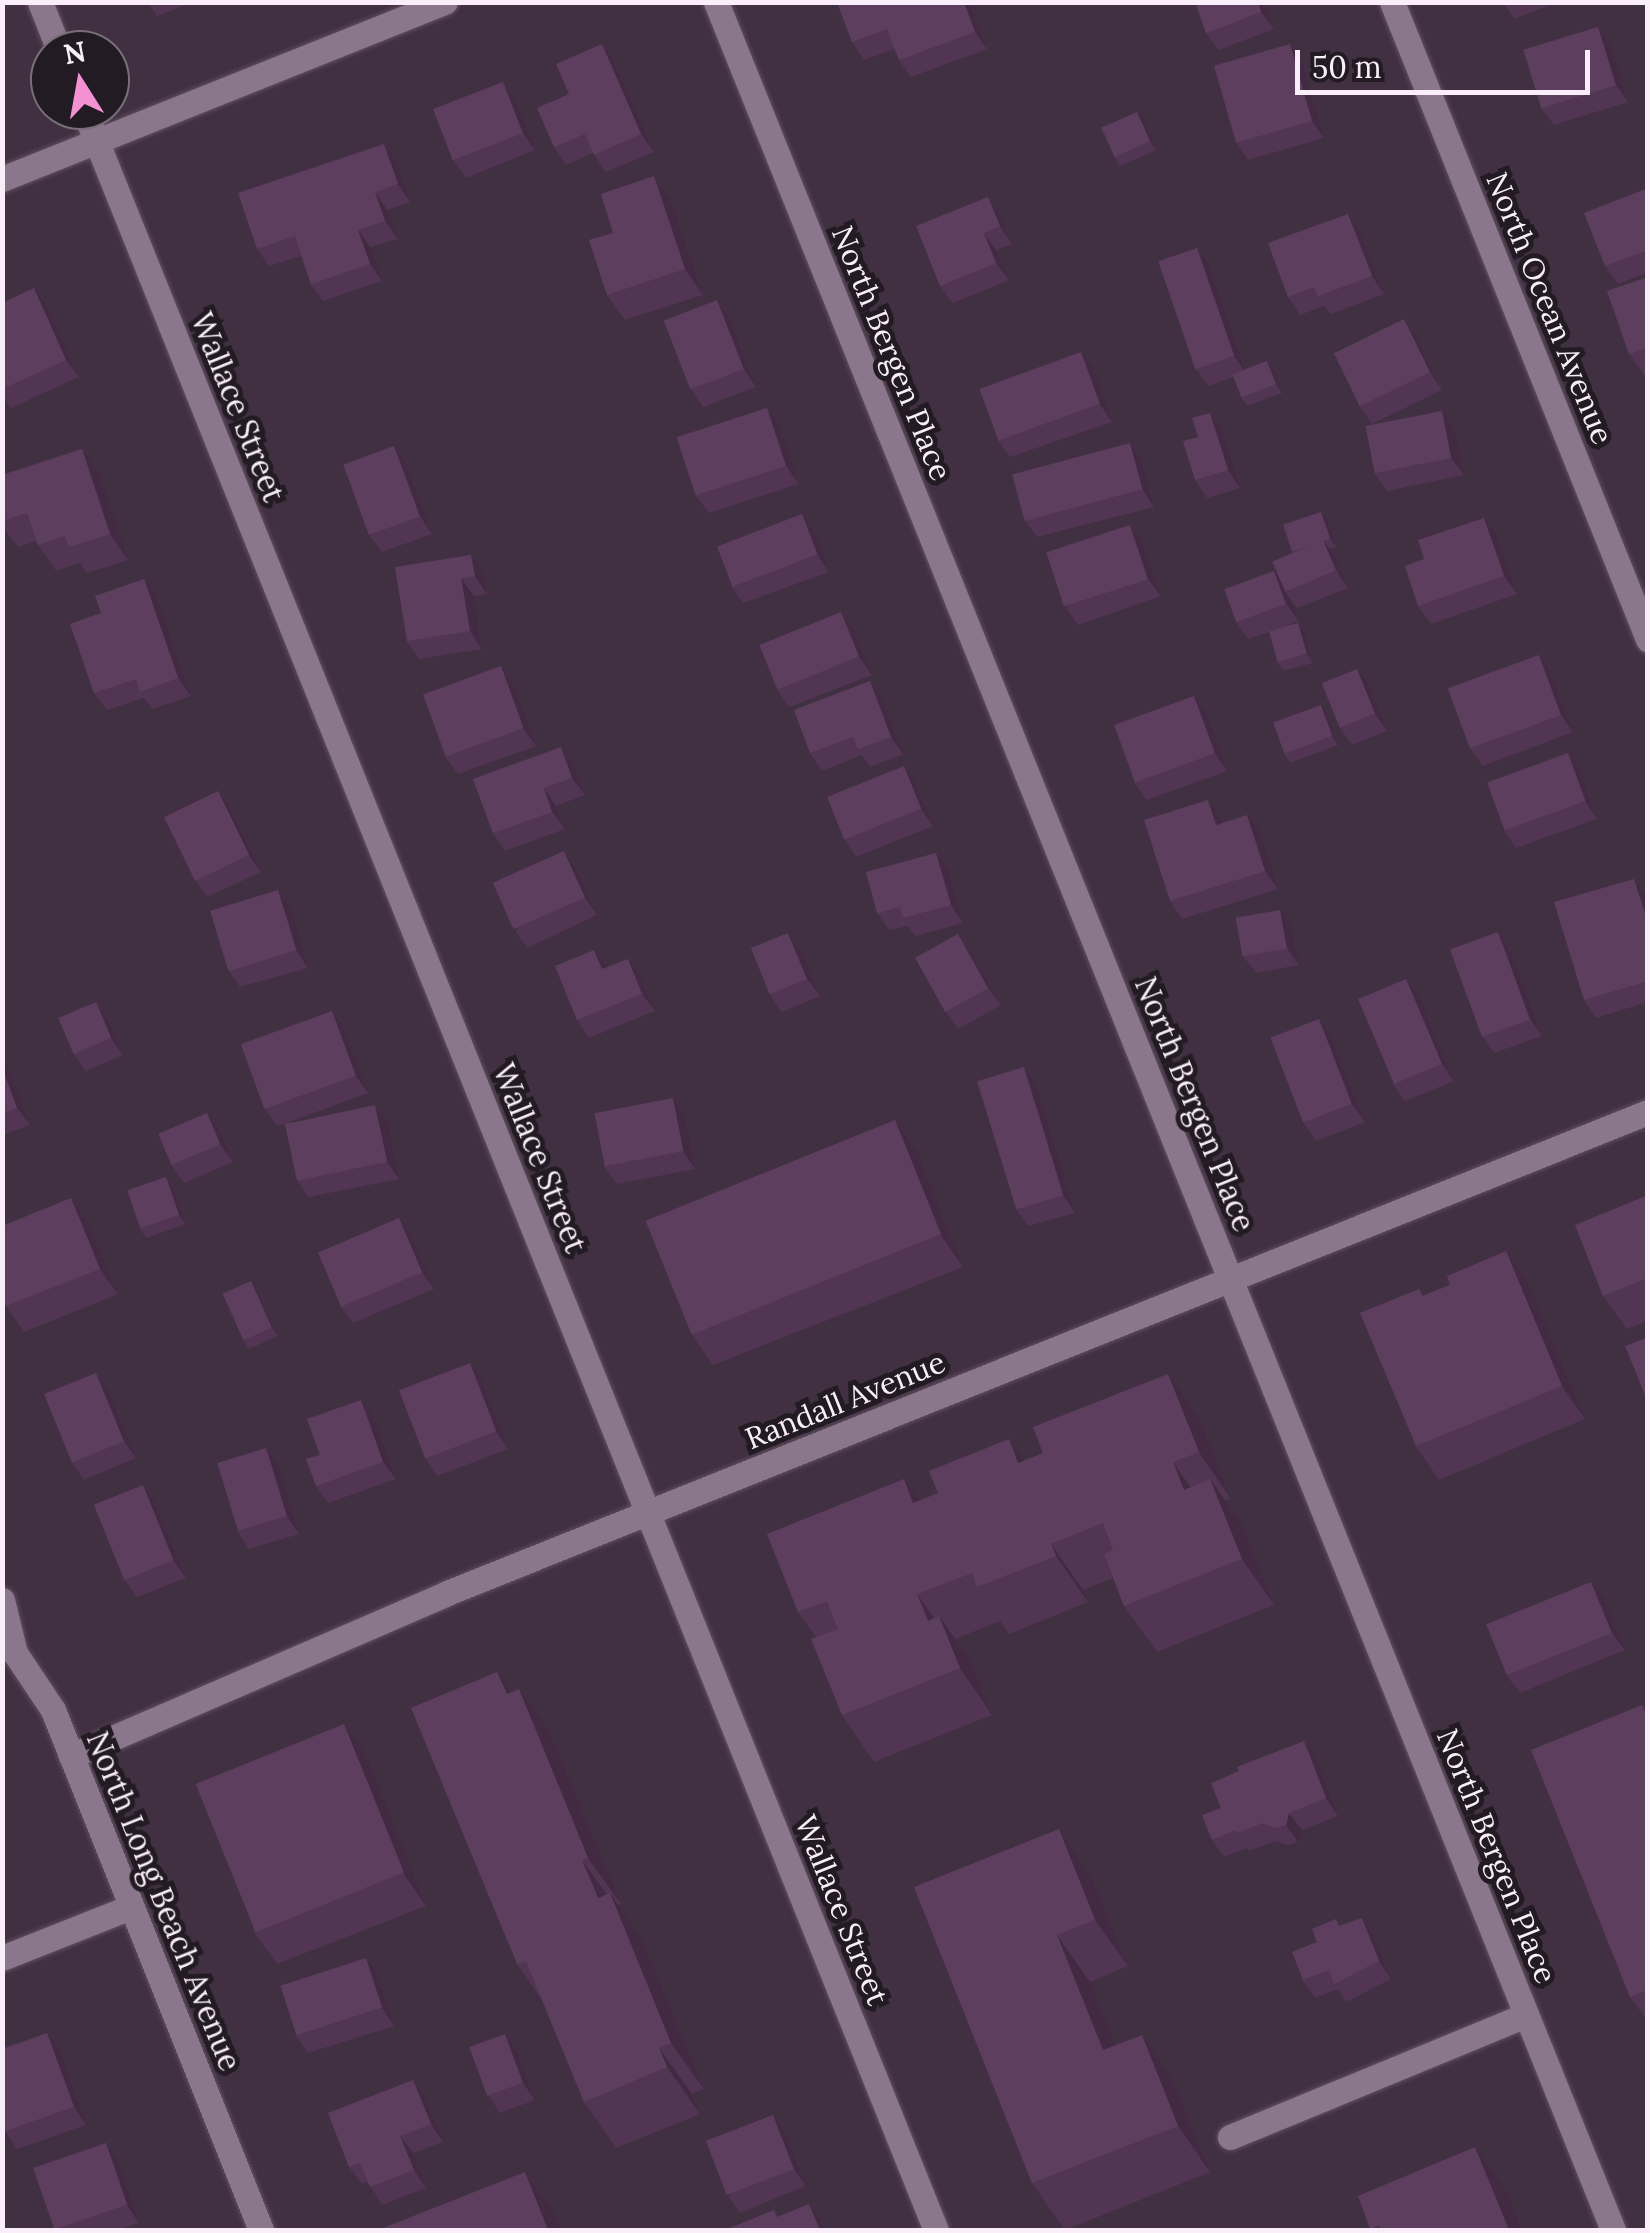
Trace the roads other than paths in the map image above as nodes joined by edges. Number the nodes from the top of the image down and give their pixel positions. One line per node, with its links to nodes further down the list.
1 (40, 2): 5 (street)
2 (445, 2): 7 (street)
3 (716, 2): 11 (street, North Bergen Place)
4 (1392, 2): 9 (street, North Ocean Avenue)
5 (52, 30)
6 (92, 130): 7 (street, Wallace Street)
7 (96, 141): 8 (street); 12 (street, Wallace Street)
8 (2, 179)
9 (1648, 638)
10 (1648, 1112): 11 (street, Randall Avenue)
11 (1230, 1280): 12 (street, Randall Avenue); 18 (street, North Bergen Place)
12 (648, 1514): 15 (street, Randall Avenue); 21 (street, Wallace Street)
13 (2, 1600): 14 (street, North Long Beach Avenue)
14 (9, 1652): 15 (street, North Long Beach Avenue)
15 (71, 1756): 16 (street, North Long Beach Avenue)
16 (131, 1907): 17 (street); 20 (street, North Long Beach Avenue)
17 (2, 1958)
18 (1526, 2015): 19 (street); 22 (street, North Bergen Place)
19 (1230, 2137)
20 (261, 2230)
21 (936, 2230)
22 (1613, 2230)

